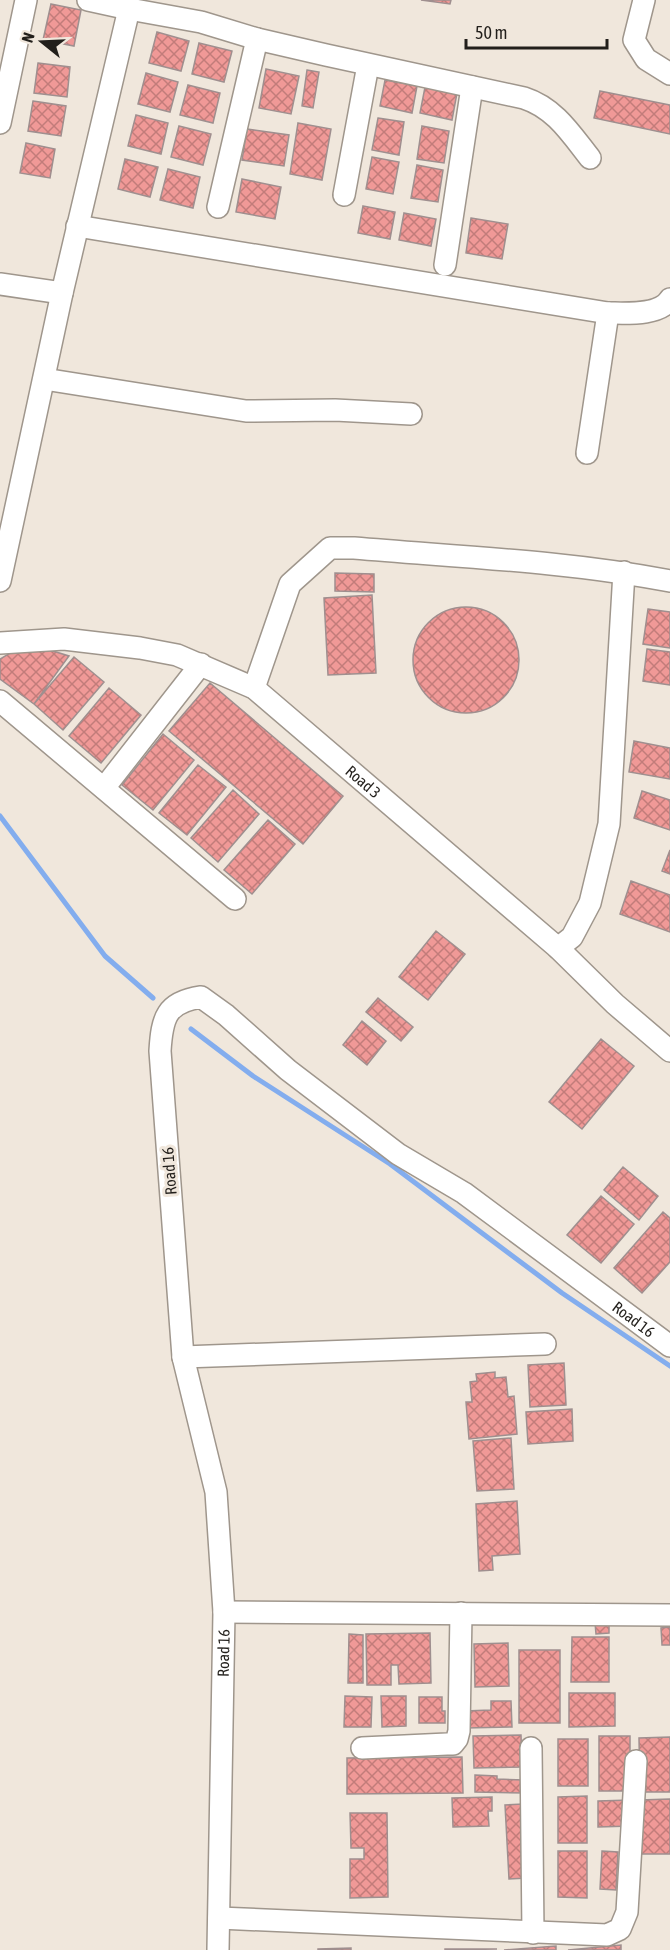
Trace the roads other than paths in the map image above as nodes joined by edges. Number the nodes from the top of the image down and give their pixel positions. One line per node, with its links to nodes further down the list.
1 (26, 0): 9 (street)
2 (88, 0): 4 (street)
3 (644, 0): 7 (street)
4 (129, 9): 5 (street); 13 (street)
5 (257, 39): 6 (street); 12 (street)
6 (368, 65): 8 (street); 11 (street)
7 (670, 74)
8 (472, 87): 10 (street); 14 (street)
9 (0, 123)
10 (590, 158)
11 (344, 195)
12 (218, 207)
13 (77, 226): 16 (street); 18 (street)
14 (445, 265)
15 (0, 284): 16 (street)
16 (62, 293): 19 (street)
17 (670, 299): 18 (street)
18 (608, 313): 21 (street)
19 (44, 379): 20 (street); 23 (street)
20 (411, 414)
21 (588, 453)
22 (624, 572): 24 (street); 27 (street); 31 (street)
23 (0, 581)
24 (670, 581)
25 (0, 643): 26 (street, Road 3)
26 (201, 664): 27 (street, Road 3); 29 (street)
27 (254, 688): 31 (street, Road 3)
28 (0, 701): 29 (street)
29 (104, 788): 30 (street)
30 (236, 899)
31 (558, 948): 32 (street, Road 3)
32 (670, 1051)
33 (545, 1344): 35 (street)
34 (670, 1346): 35 (street, Road 16)
35 (183, 1357): 36 (street, Road 16)
36 (224, 1612): 37 (street); 42 (street, Road 16)
37 (461, 1613): 38 (street); 39 (street)
38 (670, 1615)
39 (362, 1748)
40 (531, 1748): 43 (street)
41 (636, 1761): 43 (street)
42 (219, 1918): 43 (street); 44 (street, Road 16)
43 (533, 1933)
44 (218, 1950)

